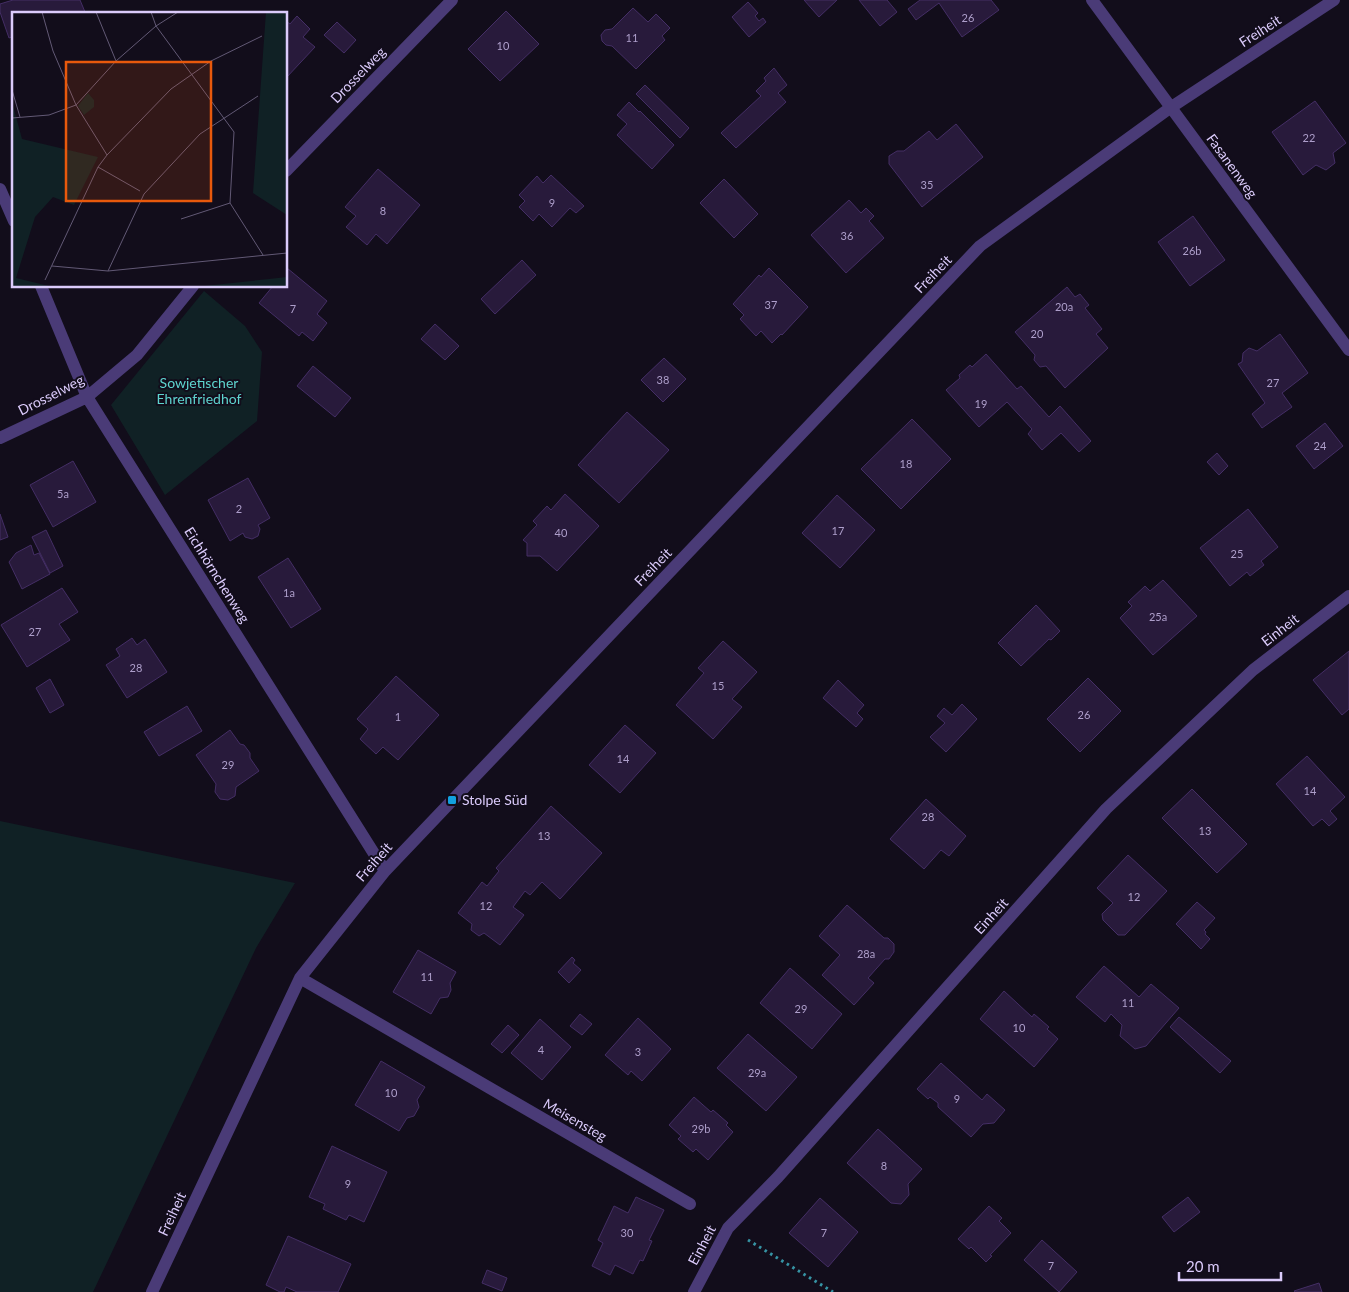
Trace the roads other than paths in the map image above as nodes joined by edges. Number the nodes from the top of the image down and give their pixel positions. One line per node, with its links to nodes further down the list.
1 (452, 0): 5 (street, Drosselweg)
2 (1092, 0): 4 (street, Fasanenweg)
3 (1334, 0): 4 (street, Freiheit)
4 (1170, 108): 10 (street, Fasanenweg); 14 (street, Freiheit)
5 (288, 169)
6 (0, 189): 7 (street)
7 (12, 216)
8 (42, 288): 11 (street, Eichhörnchenweg)
9 (191, 288): 11 (street, Drosselweg)
10 (1349, 350)
11 (87, 396): 12 (street, Drosselweg); 14 (street, Eichhörnchenweg)
12 (0, 438)
13 (1349, 596): 18 (street, Einheit)
14 (385, 871): 15 (street, Freiheit)
15 (300, 978): 16 (street, Meisensteg); 17 (street, Freiheit)
16 (690, 1204)
17 (152, 1292)
18 (694, 1292)

